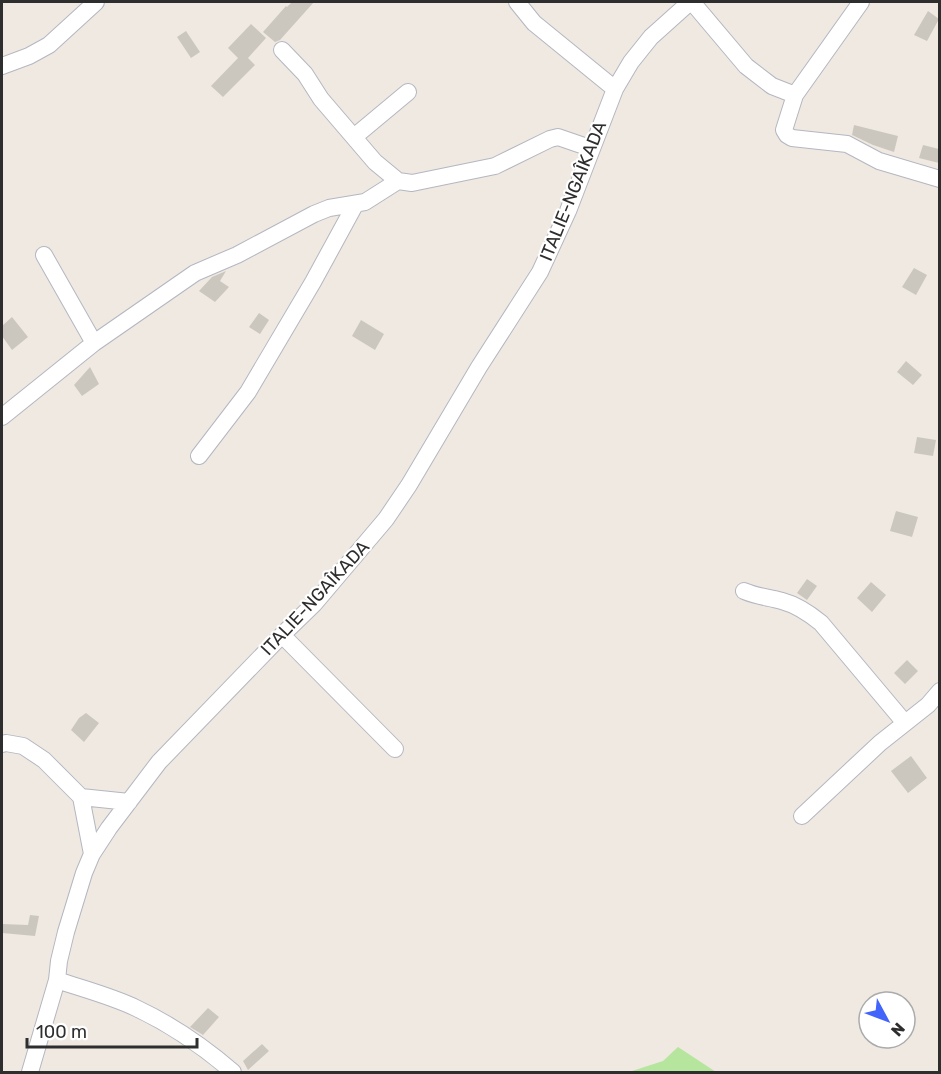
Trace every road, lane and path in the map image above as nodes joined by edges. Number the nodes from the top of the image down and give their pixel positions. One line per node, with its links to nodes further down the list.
1 (96, 2): 6 (street)
2 (517, 2): 7 (street)
3 (691, 2): 7 (street, ITALIE-NGAÎKADA); 9 (street)
4 (861, 2): 9 (street)
5 (282, 50): 10 (street)
6 (2, 66)
7 (615, 89): 11 (street, ITALIE-NGAÎKADA)
8 (408, 92): 10 (street)
9 (795, 95): 12 (street)
10 (354, 137): 13 (street)
11 (590, 148): 13 (street); 20 (street, ITALIE-NGAÎKADA)
12 (939, 179)
13 (398, 181): 14 (street)
14 (355, 205): 16 (street); 18 (street)
15 (44, 255): 16 (street)
16 (94, 343): 17 (street)
17 (2, 417)
18 (199, 456)
19 (744, 591): 22 (street)
20 (282, 635): 24 (street); 26 (street, ITALIE-NGAÎKADA)
21 (939, 691): 22 (street)
22 (905, 723): 27 (street)
23 (2, 744): 25 (street)
24 (395, 749)
25 (81, 797): 26 (street); 28 (street)
26 (129, 802): 28 (street, ITALIE-NGAÎKADA)
27 (802, 816)
28 (92, 854): 29 (street, ITALIE-NGAÎKADA)
29 (57, 980): 30 (street, ITALIE-NGAÎKADA); 31 (street)
30 (30, 1072)
31 (233, 1072)

